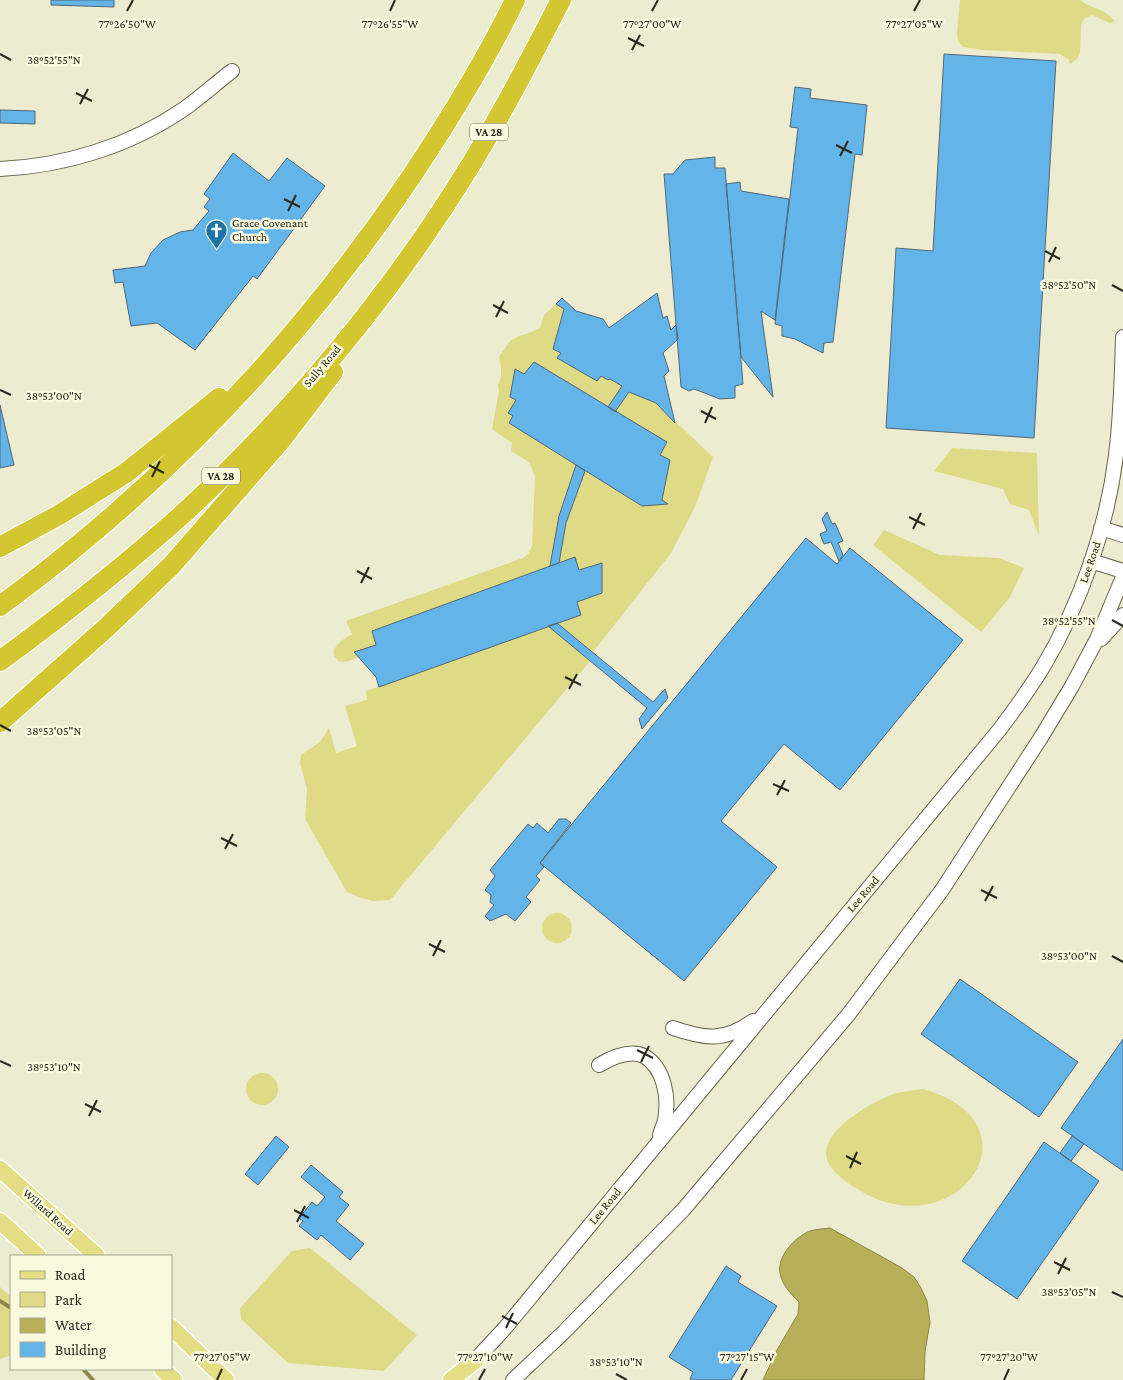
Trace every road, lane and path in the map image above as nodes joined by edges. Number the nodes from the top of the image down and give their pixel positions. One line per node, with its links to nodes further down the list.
1 (515, 0): 6 (highway)
2 (561, 0): 5 (highway, Sully Road / VA 28)
3 (232, 71): 4 (street)
4 (0, 169)
5 (408, 257): 17 (highway, Sully Road / VA 28); 18 (highway)
6 (334, 284): 10 (highway); 14 (highway)
7 (1123, 337): 8 (street, Lee Road)
8 (1101, 528): 9 (street); 11 (street, Lee Road)
9 (1123, 535)
10 (0, 547)
11 (1091, 561): 12 (street); 19 (street, Lee Road)
12 (1123, 571)
13 (1123, 577): 16 (street)
14 (0, 606)
15 (1123, 615): 16 (street)
16 (1089, 653): 34 (street)
17 (0, 661)
18 (0, 722)
19 (768, 1010): 20 (street); 22 (street, Lee Road)
20 (673, 1028)
21 (599, 1065): 22 (street)
22 (657, 1144): 28 (street, Lee Road)
23 (0, 1169): 26 (main road, Willard Road)
24 (0, 1221): 25 (main road)
25 (37, 1255)
26 (96, 1255)
27 (172, 1328): 31 (main road)
28 (476, 1360): 32 (main road); 33 (street, Lee Road)
29 (163, 1370): 30 (main road)
30 (174, 1380)
31 (228, 1380)
32 (451, 1380)
33 (457, 1380)
34 (513, 1380)

